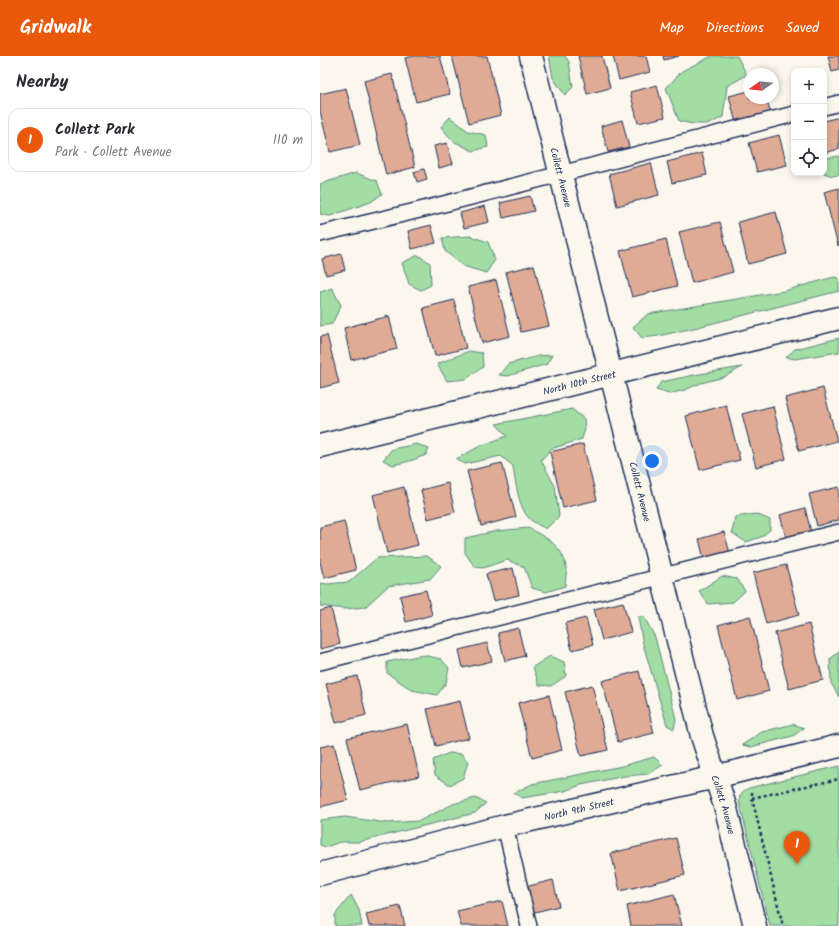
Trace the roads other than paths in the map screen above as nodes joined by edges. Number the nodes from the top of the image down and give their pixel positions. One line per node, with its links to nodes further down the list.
1 (531, 56): 5 (street, Collett Avenue)
2 (839, 103): 3 (lane)
3 (827, 106)
4 (791, 115): 5 (lane)
5 (560, 174): 6 (lane); 8 (street, Collett Avenue)
6 (320, 234)
7 (839, 318): 8 (street, North 10th Street)
8 (611, 374): 9 (street, North 10th Street); 11 (street, Collett Avenue)
9 (320, 446)
10 (839, 532): 11 (lane)
11 (662, 577): 12 (lane); 14 (street, Collett Avenue)
12 (320, 662)
13 (839, 746): 14 (street, North 9th Street)
14 (715, 777): 15 (street, North 9th Street); 18 (street, Collett Avenue)
15 (505, 826): 16 (street, North 9th Street); 17 (lane)
16 (320, 874)
17 (529, 926)
18 (755, 926)

